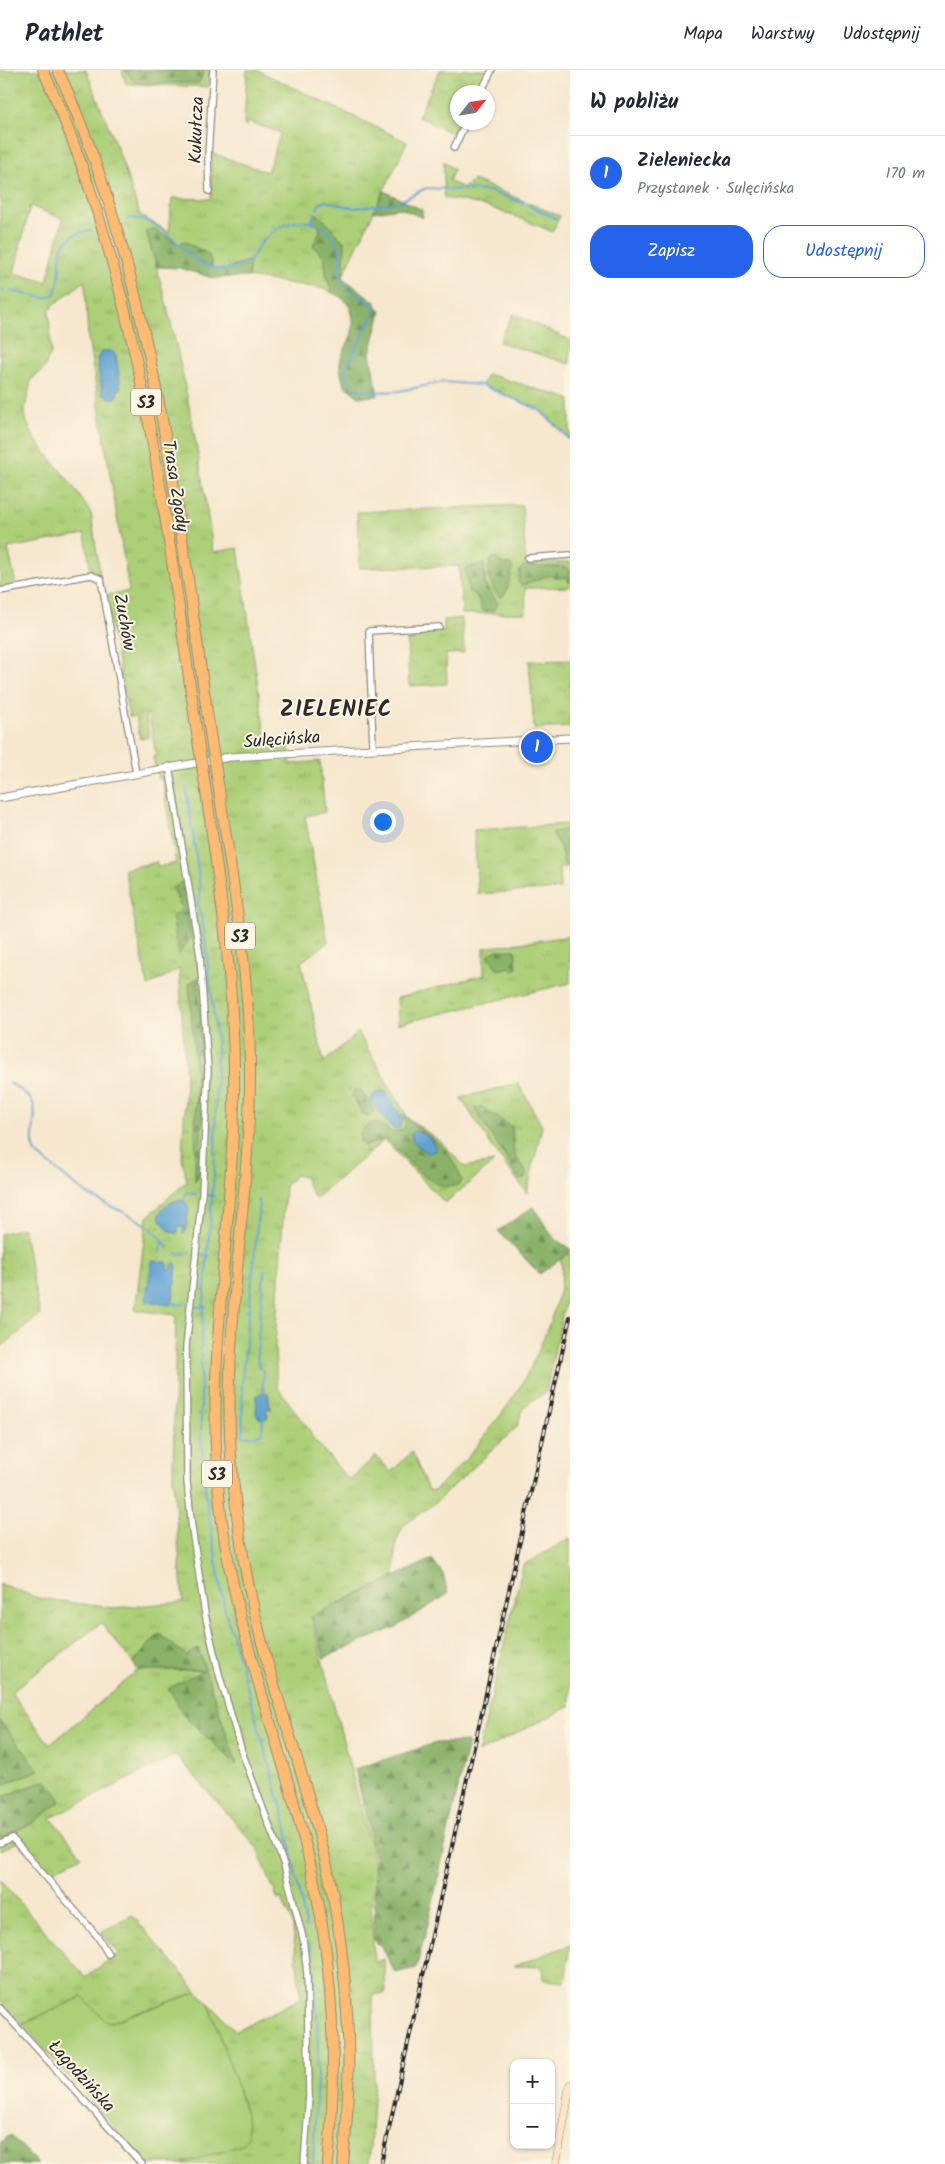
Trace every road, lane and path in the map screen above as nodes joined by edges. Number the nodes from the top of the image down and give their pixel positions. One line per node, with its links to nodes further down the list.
1 (43, 70): 24 (highway, Trasa Zgody / S3, bridge)
2 (58, 70): 25 (highway, Trasa Zgody / S3, bridge)
3 (213, 70): 8 (street, Kukułcza)
4 (492, 70): 5 (street)
5 (484, 85)
6 (462, 130): 7 (street)
7 (454, 148)
8 (209, 191)
9 (570, 555): 10 (street)
10 (528, 558)
11 (0, 590): 16 (street, Zuchów)
12 (439, 627): 14 (street)
13 (570, 738): 14 (street, Sulęcińska)
14 (373, 748): 15 (street, Sulęcińska)
15 (169, 766): 16 (street, Sulęcińska); 23 (street)
16 (136, 773): 17 (street, Sulęcińska)
17 (0, 798)
18 (0, 1843): 19 (street)
19 (108, 1954)
20 (0, 2008): 22 (street, Łagodzińska)
21 (570, 2086): 26 (main road)
22 (142, 2164)
23 (304, 2164)
24 (328, 2164)
25 (343, 2164)
26 (556, 2164)

